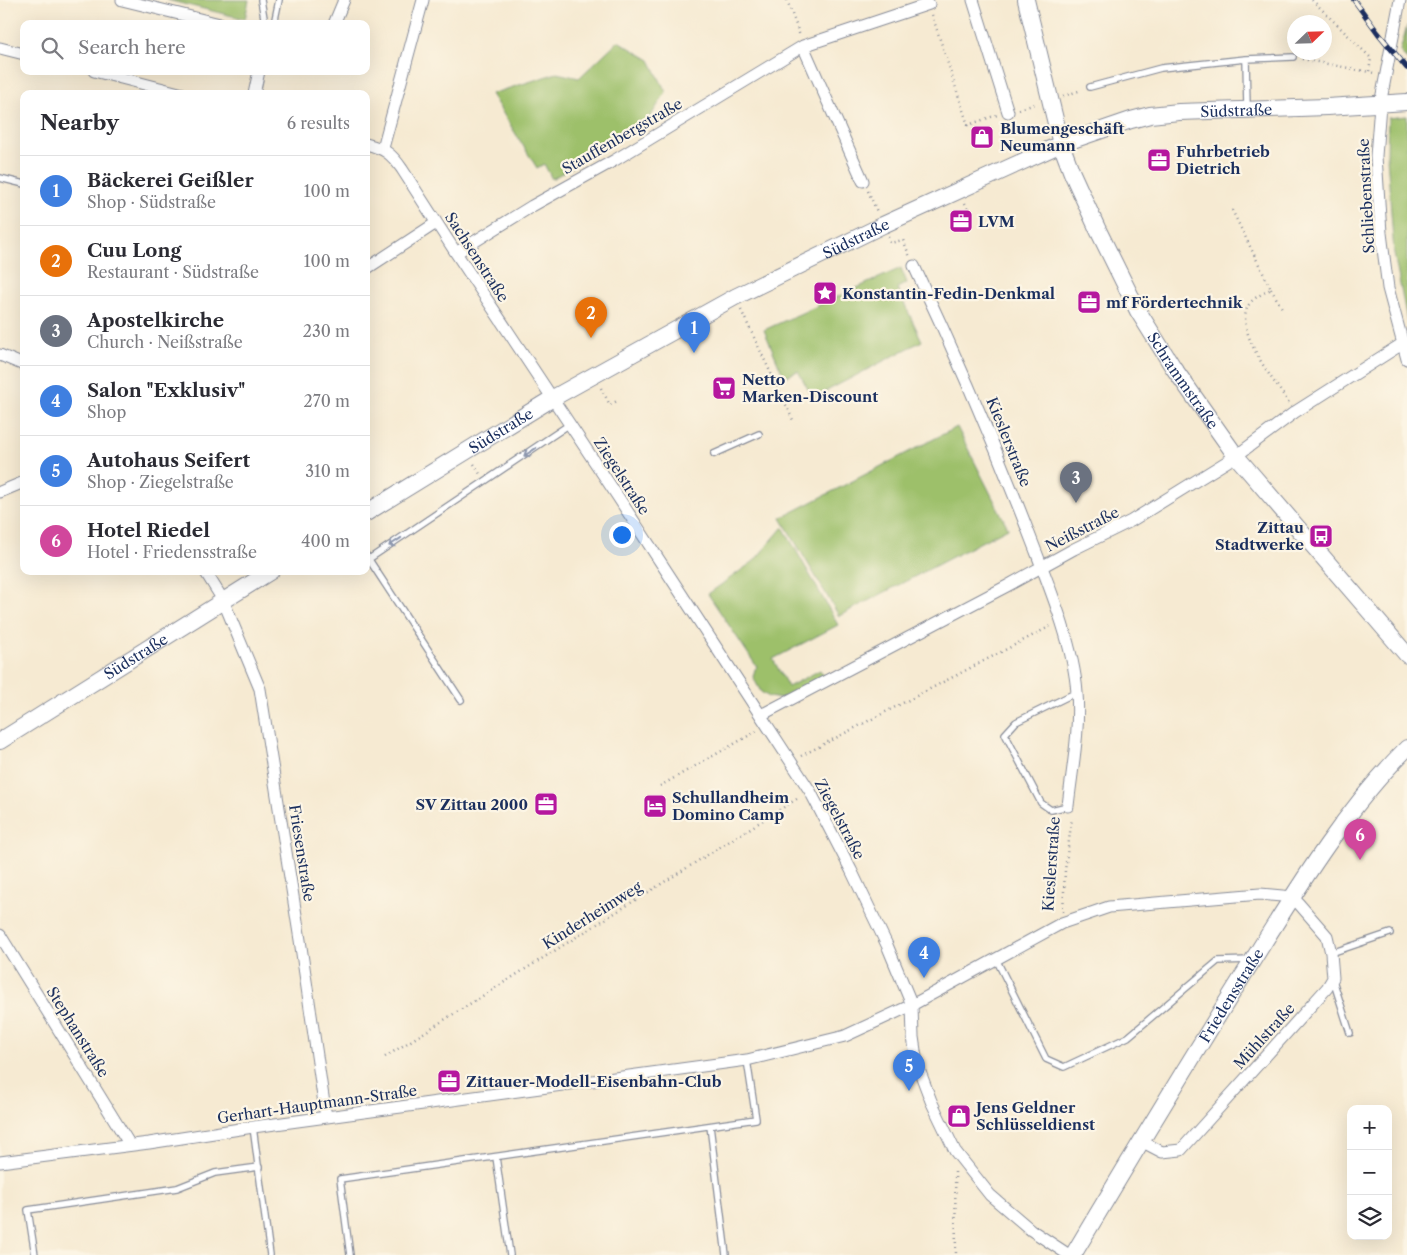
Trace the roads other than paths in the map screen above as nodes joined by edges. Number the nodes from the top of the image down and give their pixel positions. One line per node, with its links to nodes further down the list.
1 (122, 0): 10 (street)
2 (261, 0): 11 (lane)
3 (278, 0): 12 (lane)
4 (344, 0): 13 (street)
5 (423, 0): 29 (street)
6 (973, 0): 26 (street)
7 (1026, 0): 27 (main road, Schrammstraße)
8 (1400, 0): 24 (street, Schliebenstraße)
9 (929, 4): 14 (street, Stauffenbergstraße)
10 (204, 20)
11 (264, 20)
12 (275, 20)
13 (336, 20)
14 (804, 46): 31 (street); 34 (street, Stauffenbergstraße)
15 (0, 48): 16 (street)
16 (20, 53)
17 (1287, 57): 18 (lane)
18 (1246, 59): 21 (lane); 25 (lane)
19 (106, 75): 22 (street)
20 (258, 75): 23 (street)
21 (1090, 87)
22 (146, 89)
23 (255, 90)
24 (1393, 103): 25 (main road, Südstraße); 37 (street, Schliebenstraße)
25 (1247, 110): 27 (main road, Südstraße)
26 (1008, 112)
27 (1061, 144): 41 (main road, Südstraße); 45 (main road, Schrammstraße)
28 (370, 145): 29 (street)
29 (383, 148): 33 (street, Sachsenstraße)
30 (0, 178): 32 (lane)
31 (863, 181)
32 (20, 183)
33 (436, 222): 34 (street, Sachsenstraße); 35 (street)
34 (456, 253): 41 (street, Sachsenstraße)
35 (370, 265)
36 (914, 266): 51 (street, Kieslerstraße)
37 (1402, 344): 39 (street, Schliebenstraße); 45 (street, Neißstraße)
38 (0, 355): 40 (street)
39 (1407, 360)
40 (20, 363)
41 (553, 398): 42 (street, Ziegelstraße); 48 (main road, Südstraße)
42 (570, 424): 49 (lane, one-way to 49); 58 (street, Ziegelstraße)
43 (759, 434): 44 (lane)
44 (714, 454)
45 (1236, 456): 51 (street, Neißstraße); 55 (main road, Schrammstraße)
46 (20, 484): 47 (street)
47 (0, 492)
48 (370, 511)
49 (370, 556)
50 (370, 560): 57 (lane)
51 (1042, 567): 56 (street, Kieslerstraße); 58 (street, Neißstraße)
52 (208, 575): 54 (street, Friesenstraße)
53 (264, 575): 54 (main road, Südstraße)
54 (223, 600): 59 (main road, Südstraße); 72 (street, Friesenstraße)
55 (1407, 655)
56 (1077, 692): 61 (street, Kieslerstraße); 61 (lane, Kieslerstraße)
57 (461, 700)
58 (764, 720): 69 (street, Ziegelstraße)
59 (0, 741)
60 (1407, 748): 62 (main road, Friedensstraße)
61 (1068, 806)
62 (1293, 898): 65 (street); 66 (street, Gerhart-Hauptmann-Straße); 67 (main road, Friedensstraße)
63 (1390, 933): 65 (lane)
64 (0, 935): 76 (street, Stephanstraße)
65 (1331, 953): 68 (street)
66 (996, 959): 67 (lane); 69 (street, Gerhart-Hauptmann-Straße)
67 (1253, 960): 75 (main road, Friedensstraße)
68 (1333, 978): 70 (lane); 75 (street, Mühlstraße)
69 (912, 1005): 71 (street, Gerhart-Hauptmann-Straße); 85 (street, Ziegelstraße)
70 (1350, 1033)
71 (747, 1060): 72 (street, Gerhart-Hauptmann-Straße); 73 (lane)
72 (326, 1117): 74 (street, Gerhart-Hauptmann-Straße)
73 (710, 1126): 77 (lane); 84 (lane)
74 (253, 1127): 76 (street, Gerhart-Hauptmann-Straße); 79 (lane)
75 (1141, 1141): 86 (main road, Friedensstraße)
76 (130, 1145): 78 (street, Gerhart-Hauptmann-Straße)
77 (496, 1157): 82 (lane); 83 (lane)
78 (0, 1162)
79 (259, 1167): 80 (lane); 81 (lane)
80 (35, 1255)
81 (270, 1255)
82 (350, 1255)
83 (510, 1255)
84 (726, 1255)
85 (1069, 1255)
86 (1074, 1255)

